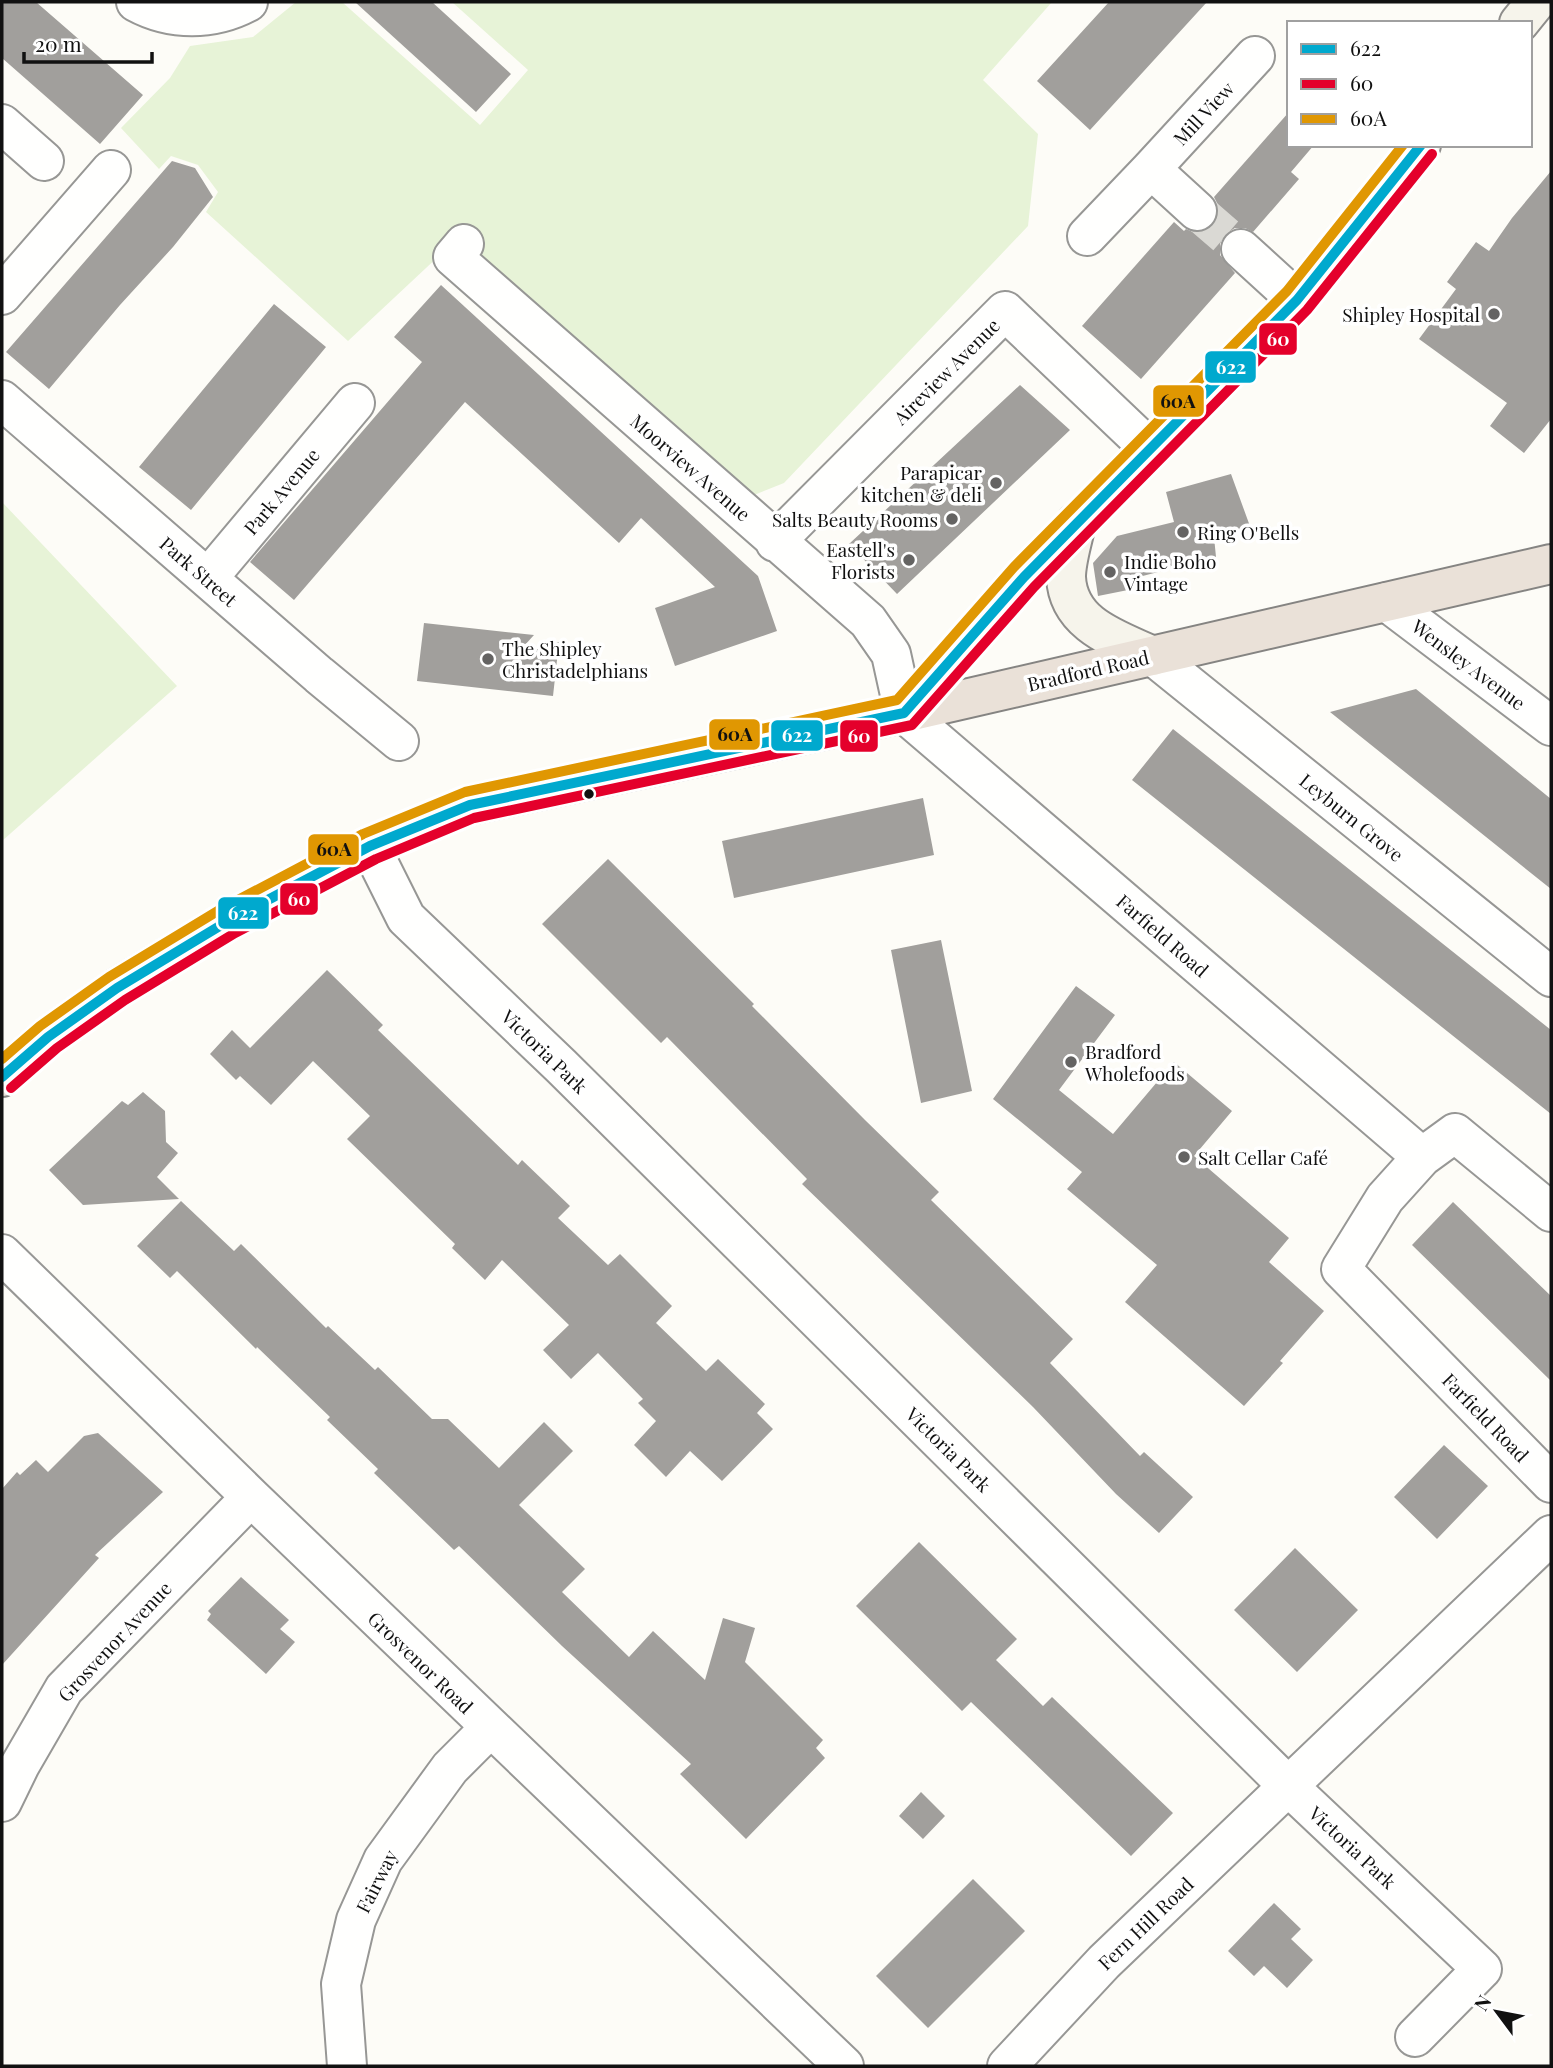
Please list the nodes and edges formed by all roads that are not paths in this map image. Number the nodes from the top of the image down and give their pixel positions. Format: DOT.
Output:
graph roads {
  1 [pos="135,2"];
  2 [pos="248,2"];
  3 [pos="1536,2"];
  4 [pos="1521,21"];
  5 [pos="1255,57"];
  6 [pos="2,124"];
  7 [pos="1419,147"];
  8 [pos="44,161"];
  9 [pos="1151,169"];
  10 [pos="111,170"];
  11 [pos="1197,211"];
  12 [pos="1087,236"];
  13 [pos="464,244"];
  14 [pos="1241,249"];
  15 [pos="2,295"];
  16 [pos="1297,300"];
  17 [pos="2,400"];
  18 [pos="355,404"];
  19 [pos="1149,448"];
  20 [pos="1076,523"];
  21 [pos="775,542"];
  22 [pos="1551,564"];
  23 [pos="208,578"];
  24 [pos="1387,602"];
  25 [pos="1153,656"];
  26 [pos="904,713"];
  27 [pos="1551,726"];
  28 [pos="398,741"];
  29 [pos="370,846"];
  30 [pos="1551,977"];
  31 [pos="2,1076"];
  32 [pos="1422,1157"];
  33 [pos="1551,1212"];
  34 [pos="2,1254"];
  35 [pos="1551,1483"];
  36 [pos="251,1497"];
  37 [pos="1551,1535"];
  38 [pos="490,1728"];
  39 [pos="1289,1786"];
  40 [pos="2,1802"];
  41 [pos="1415,2037"];
  42 [pos="347,2066"];
  43 [pos="844,2066"];
  44 [pos="1007,2066"];
  1 -- 2 [label="street"];
  3 -- 4 [label="street"];
  5 -- 9 [label="street, Mill View"];
  6 -- 8 [label="street"];
  7 -- 16 [label="street"];
  9 -- 11 [label="street"];
  9 -- 12 [label="street, Mill View"];
  10 -- 15 [label="street"];
  13 -- 21 [label="street, Moorview Avenue"];
  14 -- 16 [label="street"];
  16 -- 19 [label="street"];
  17 -- 23 [label="street, Park Street"];
  18 -- 23 [label="street, Park Avenue"];
  19 -- 20 [label="street"];
  19 -- 21 [label="street, Aireview Avenue"];
  20 -- 25 [label="street"];
  20 -- 26 [label="street"];
  21 -- 26 [label="street, Moorview Avenue"];
  22 -- 24 [label="highway, Bradford Road"];
  23 -- 28 [label="street, Park Street"];
  24 -- 25 [label="highway, Bradford Road"];
  24 -- 27 [label="street, Wensley Avenue"];
  25 -- 26 [label="highway, Bradford Road"];
  25 -- 30 [label="street, Leyburn Grove"];
  26 -- 29 [label="highway, Bradford Road"];
  26 -- 32 [label="street, Farfield Road"];
  29 -- 31 [label="highway, Bradford Road"];
  29 -- 39 [label="street, Victoria Park"];
  32 -- 33 [label="street, Farfield Road"];
  32 -- 35 [label="street, Farfield Road"];
  34 -- 36 [label="street, Grosvenor Road"];
  36 -- 38 [label="street, Grosvenor Road"];
  36 -- 40 [label="street, Grosvenor Avenue"];
  37 -- 39 [label="street, Fern Hill Road"];
  38 -- 42 [label="street, Fairway"];
  38 -- 43 [label="street, Grosvenor Road"];
  39 -- 41 [label="street, Victoria Park"];
  39 -- 44 [label="street, Fern Hill Road"];
}
